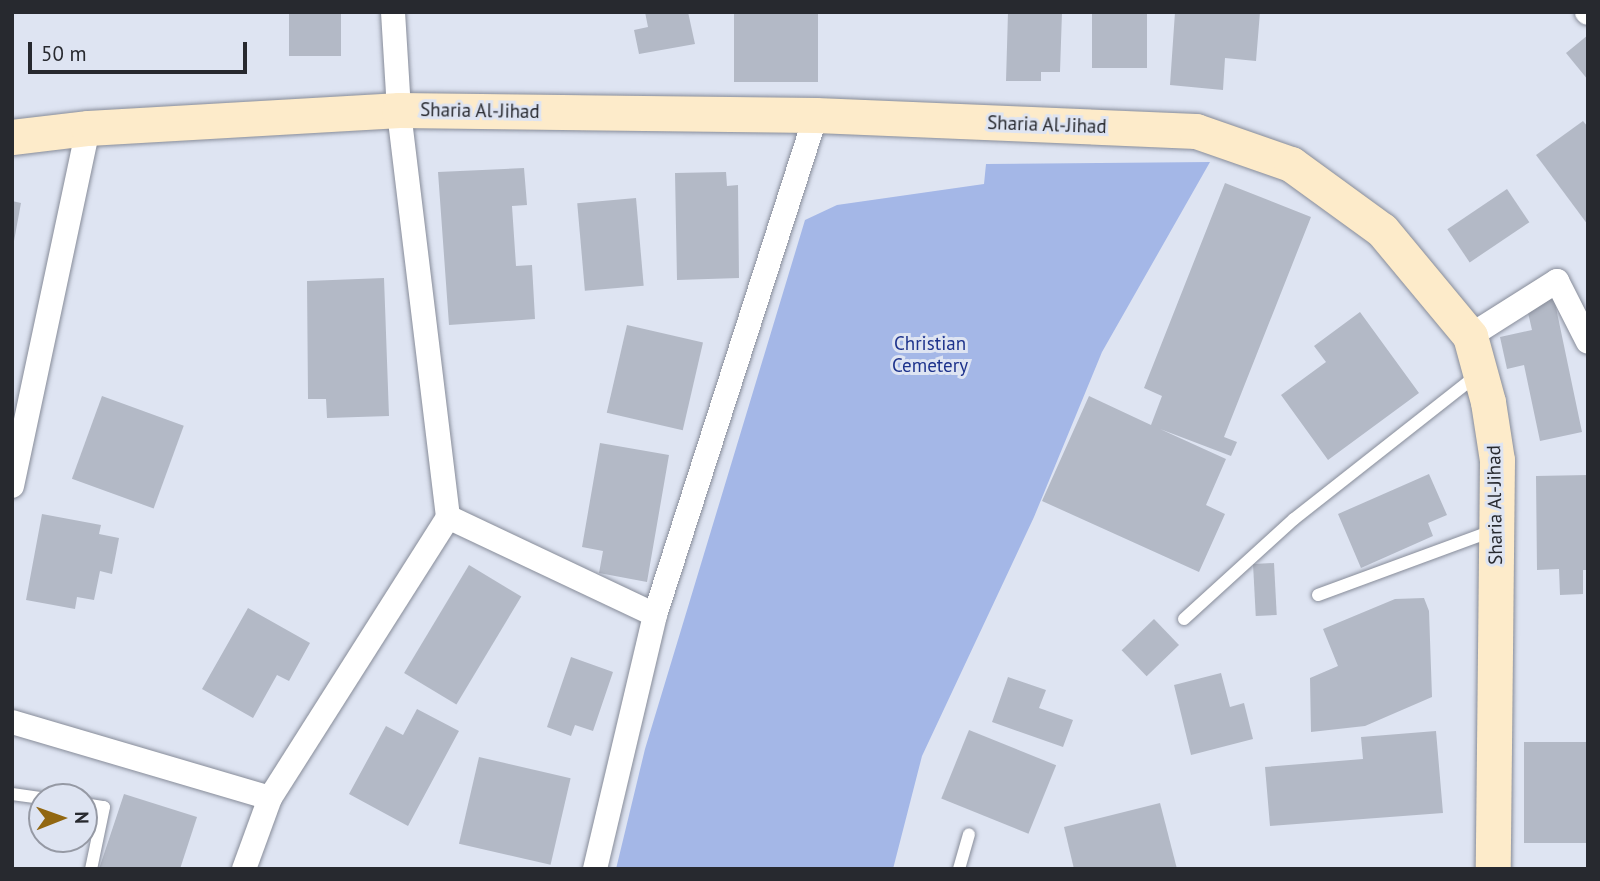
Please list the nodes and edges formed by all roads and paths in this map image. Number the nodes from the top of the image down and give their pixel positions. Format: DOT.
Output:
graph roads {
  1 [pos="393,12"];
  2 [pos="399,110"];
  3 [pos="816,115"];
  4 [pos="88,128"];
  5 [pos="12,137"];
  6 [pos="1470,336"];
  7 [pos="1588,342"];
  8 [pos="1480,372"];
  9 [pos="12,486"];
  10 [pos="448,517"];
  11 [pos="1496,529"];
  12 [pos="1318,595"];
  13 [pos="655,615"];
  14 [pos="1184,619"];
  15 [pos="12,722"];
  16 [pos="270,798"];
  17 [pos="98,806"];
  18 [pos="969,834"];
  19 [pos="98,836"];
  20 [pos="244,869"];
  21 [pos="595,869"];
  22 [pos="959,869"];
  23 [pos="1493,869"];
  1 -- 2 [label="street"];
  2 -- 3 [label="street, Sharia Al-Jihad"];
  2 -- 4 [label="street, Sharia Al-Jihad"];
  2 -- 10 [label="street"];
  3 -- 6 [label="street, Sharia Al-Jihad"];
  3 -- 13 [label="street"];
  4 -- 5 [label="street, Sharia Al-Jihad"];
  4 -- 9 [label="street"];
  6 -- 7 [label="street"];
  6 -- 8 [label="street, Sharia Al-Jihad"];
  8 -- 11 [label="street, Sharia Al-Jihad"];
  8 -- 14 [label="lane"];
  10 -- 13 [label="street"];
  10 -- 16 [label="street"];
  11 -- 12 [label="lane"];
  11 -- 23 [label="street, Sharia Al-Jihad"];
  13 -- 21 [label="street"];
  15 -- 16 [label="street"];
  16 -- 20 [label="street"];
  17 -- 19 [label="lane"];
  18 -- 22 [label="lane"];
}
